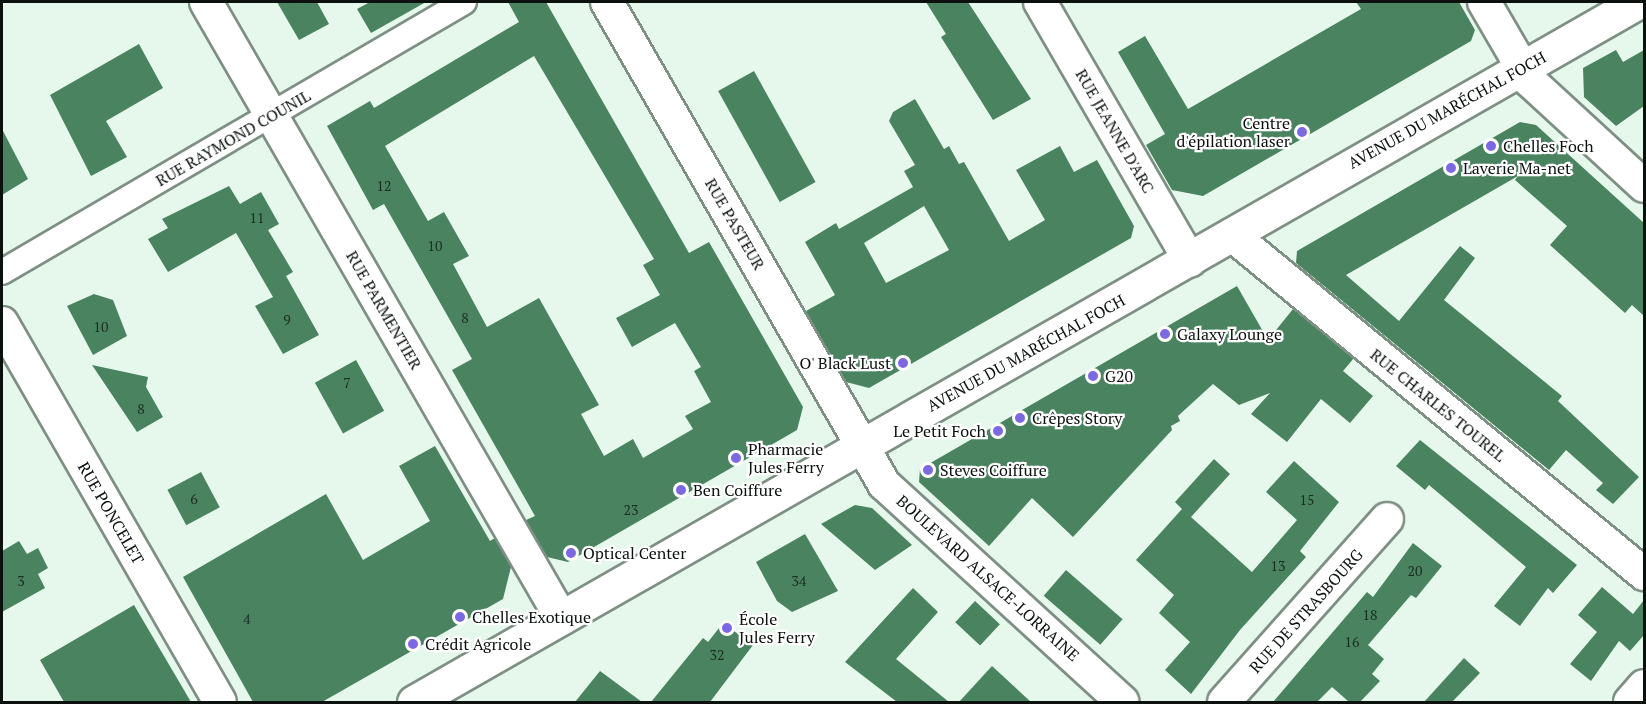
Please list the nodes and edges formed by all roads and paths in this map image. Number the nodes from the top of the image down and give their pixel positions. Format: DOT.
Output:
graph roads {
  1 [pos="206,2"];
  2 [pos="464,2"];
  3 [pos="607,2"];
  4 [pos="1040,2"];
  5 [pos="1484,2"];
  6 [pos="1638,2"];
  7 [pos="1521,68"];
  8 [pos="273,115"];
  9 [pos="1644,186"];
  10 [pos="1232,235"];
  11 [pos="1190,261"];
  12 [pos="2,272"];
  13 [pos="2,323"];
  14 [pos="862,446"];
  15 [pos="1387,519"];
  16 [pos="1644,574"];
  17 [pos="562,619"];
  18 [pos="1644,686"];
  19 [pos="426,700"];
  20 [pos="220,702"];
  21 [pos="1124,702"];
  22 [pos="1224,702"];
  23 [pos="1630,702"];
  1 -- 8 [label="street, RUE PARMENTIER"];
  2 -- 8 [label="street, RUE RAYMOND COUNIL"];
  3 -- 14 [label="street, RUE PASTEUR"];
  4 -- 11 [label="street, RUE JEANNE D'ARC"];
  5 -- 7 [label="street"];
  6 -- 7 [label="street, AVENUE DU MARÉCHAL FOCH"];
  7 -- 9 [label="street"];
  7 -- 10 [label="street, AVENUE DU MARÉCHAL FOCH"];
  8 -- 12 [label="street, RUE RAYMOND COUNIL"];
  8 -- 17 [label="street, RUE PARMENTIER"];
  10 -- 11 [label="street, AVENUE DU MARÉCHAL FOCH"];
  10 -- 16 [label="street, RUE CHARLES TOUREL"];
  11 -- 14 [label="street, AVENUE DU MARÉCHAL FOCH"];
  13 -- 20 [label="street, RUE PONCELET"];
  14 -- 17 [label="street, AVENUE DU MARÉCHAL FOCH"];
  14 -- 21 [label="street, BOULEVARD ALSACE-LORRAINE"];
  15 -- 22 [label="street, RUE DE STRASBOURG"];
  17 -- 19 [label="street, AVENUE DU MARÉCHAL FOCH"];
  18 -- 23 [label="street"];
}
